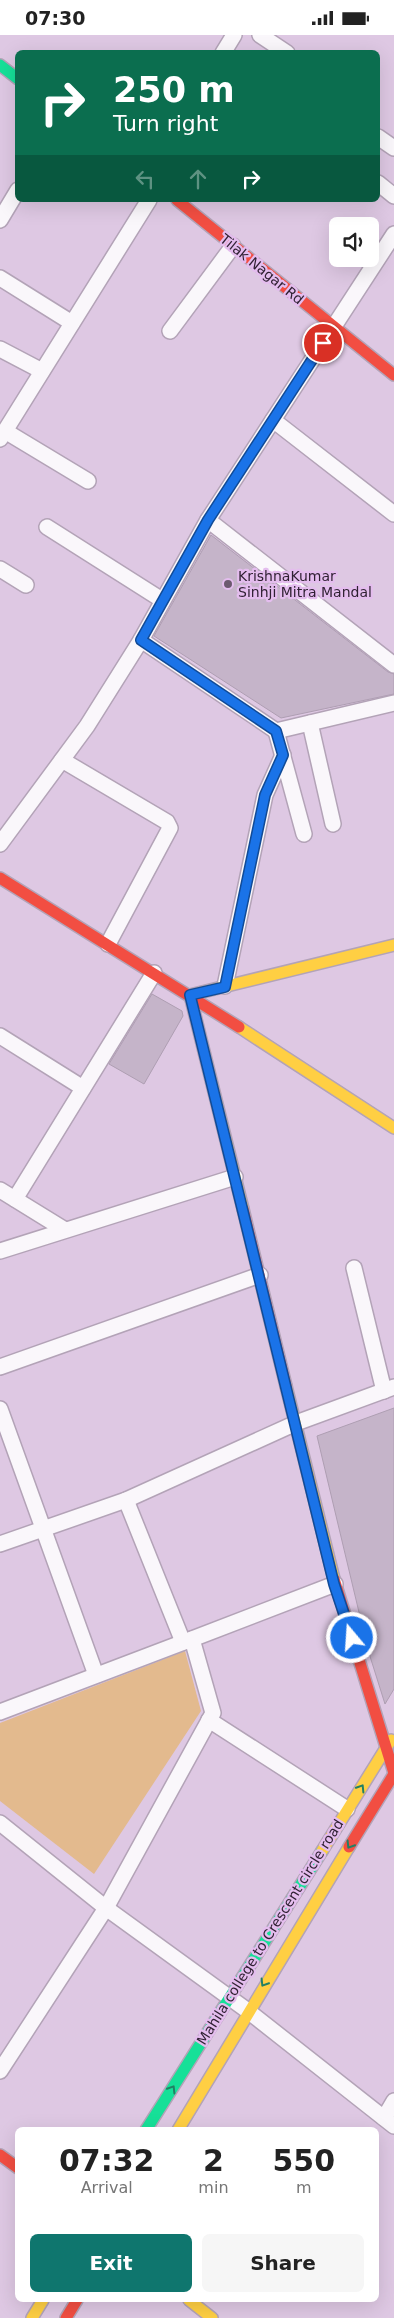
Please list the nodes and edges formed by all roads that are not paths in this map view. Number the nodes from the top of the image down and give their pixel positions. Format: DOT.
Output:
graph roads {
  1 [pos="234,35"];
  2 [pos="260,35"];
  3 [pos="225,50"];
  4 [pos="282,50"];
  5 [pos="0,65"];
  6 [pos="15,77"];
  7 [pos="380,138"];
  8 [pos="394,148"];
  9 [pos="380,185"];
  10 [pos="15,195"];
  11 [pos="394,196"];
  12 [pos="148,202"];
  13 [pos="179,202"];
  14 [pos="0,220"];
  15 [pos="394,234"];
  16 [pos="233,246"];
  17 [pos="0,278"];
  18 [pos="72,323"];
  19 [pos="333,327"];
  20 [pos="170,331"];
  21 [pos="0,349"];
  22 [pos="42,371"];
  23 [pos="394,375"];
  24 [pos="273,420"];
  25 [pos="3,429"];
  26 [pos="88,481"];
  27 [pos="394,514"];
  28 [pos="208,520"];
  29 [pos="47,527"];
  30 [pos="0,569"];
  31 [pos="26,585"];
  32 [pos="162,600"];
  33 [pos="141,640"];
  34 [pos="391,657"];
  35 [pos="394,703"];
  36 [pos="310,723"];
  37 [pos="276,731"];
  38 [pos="283,755"];
  39 [pos="62,760"];
  40 [pos="333,823"];
  41 [pos="304,834"];
  42 [pos="0,844"];
  43 [pos="0,878"];
  44 [pos="108,944"];
  45 [pos="394,945"];
  46 [pos="154,973"];
  47 [pos="225,987"];
  48 [pos="190,995"];
  49 [pos="1,1040"];
  50 [pos="83,1088"];
  51 [pos="394,1128"];
  52 [pos="235,1177"];
  53 [pos="0,1190"];
  54 [pos="14,1199"];
  55 [pos="65,1230"];
  56 [pos="0,1251"];
  57 [pos="354,1268"];
  58 [pos="260,1275"];
  59 [pos="0,1367"];
  60 [pos="389,1389"];
  61 [pos="0,1409"];
  62 [pos="296,1423"];
  63 [pos="126,1500"];
  64 [pos="44,1528"];
  65 [pos="0,1544"];
  66 [pos="334,1584"];
  67 [pos="188,1641"];
  68 [pos="96,1675"];
  69 [pos="0,1712"];
  70 [pos="209,1720"];
  71 [pos="394,1734"];
  72 [pos="387,1747"];
  73 [pos="394,1773"];
  74 [pos="347,1809"];
  75 [pos="0,1823"];
  76 [pos="106,1908"];
  77 [pos="229,1997"];
  78 [pos="248,2011"];
  79 [pos="0,2071"];
  80 [pos="394,2101"];
  81 [pos="389,2122"];
  82 [pos="148,2127"];
  83 [pos="180,2127"];
  84 [pos="0,2155"];
  85 [pos="15,2167"];
  86 [pos="41,2302"];
  87 [pos="76,2302"];
  88 [pos="192,2302"];
  89 [pos="32,2318"];
  90 [pos="66,2318"];
  91 [pos="212,2318"];
  1 -- 3 [label="street"];
  2 -- 4 [label="street"];
  5 -- 6 [label="main road"];
  7 -- 8 [label="street"];
  9 -- 11 [label="street"];
  10 -- 14 [label="street"];
  12 -- 18 [label="street"];
  13 -- 16 [label="main road, Tilak Nagar Rd"];
  15 -- 19 [label="street"];
  16 -- 19 [label="main road, Tilak Nagar Rd"];
  16 -- 20 [label="street"];
  17 -- 18 [label="street"];
  18 -- 22 [label="street"];
  19 -- 23 [label="main road, Tilak Nagar Rd"];
  19 -- 24 [label="street"];
  21 -- 22 [label="street"];
  22 -- 25 [label="street"];
  24 -- 27 [label="street"];
  24 -- 28 [label="street"];
  25 -- 26 [label="street"];
  28 -- 32 [label="street"];
  28 -- 34 [label="street"];
  29 -- 32 [label="street"];
  30 -- 31 [label="street"];
  32 -- 33 [label="street"];
  33 -- 37 [label="street"];
  33 -- 39 [label="street"];
  35 -- 36 [label="street"];
  36 -- 37 [label="street"];
  36 -- 40 [label="street"];
  37 -- 38 [label="street"];
  38 -- 41 [label="street"];
  38 -- 47 [label="street"];
  39 -- 42 [label="street"];
  39 -- 44 [label="street"];
  43 -- 44 [label="main road"];
  44 -- 46 [label="main road"];
  45 -- 47 [label="main road"];
  46 -- 48 [label="main road"];
  46 -- 50 [label="street"];
  47 -- 48 [label="main road"];
  48 -- 51 [label="main road"];
  48 -- 52 [label="main road"];
  49 -- 50 [label="street"];
  50 -- 54 [label="street"];
  52 -- 55 [label="street"];
  52 -- 58 [label="main road"];
  53 -- 54 [label="street"];
  54 -- 55 [label="street"];
  55 -- 56 [label="street"];
  57 -- 60 [label="street"];
  58 -- 59 [label="street"];
  58 -- 62 [label="main road"];
  60 -- 62 [label="street"];
  61 -- 64 [label="street"];
  62 -- 63 [label="street"];
  62 -- 66 [label="main road"];
  63 -- 64 [label="street"];
  63 -- 67 [label="street"];
  64 -- 65 [label="street"];
  64 -- 68 [label="street"];
  66 -- 67 [label="street"];
  66 -- 72 [label="main road"];
  67 -- 68 [label="street"];
  67 -- 70 [label="street"];
  68 -- 69 [label="street"];
  70 -- 74 [label="street"];
  70 -- 76 [label="street"];
  71 -- 72 [label="main road, Mahila college to Crescent circle road"];
  72 -- 73 [label="main road"];
  74 -- 72 [label="main road, Mahila college to Crescent circle road, one-way"];
  73 -- 78 [label="main road, Mahila college to Crescent circle road, one-way"];
  74 -- 77 [label="main road, Mahila college to Crescent circle road"];
  75 -- 76 [label="street"];
  76 -- 77 [label="street"];
  76 -- 79 [label="street"];
  77 -- 78 [label="street"];
  82 -- 77 [label="main road, Mahila college to Crescent circle road, one-way"];
  78 -- 81 [label="street"];
  78 -- 83 [label="main road, Mahila college to Crescent circle road"];
  80 -- 81 [label="street"];
  84 -- 85 [label="main road"];
  86 -- 89 [label="main road"];
  87 -- 90 [label="main road"];
  88 -- 91 [label="main road"];
}
